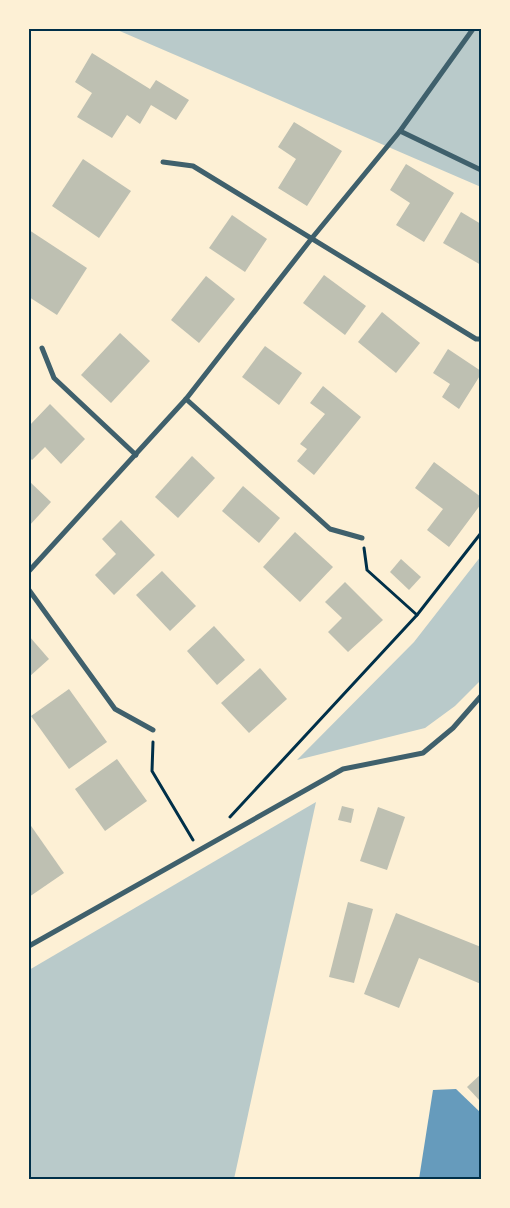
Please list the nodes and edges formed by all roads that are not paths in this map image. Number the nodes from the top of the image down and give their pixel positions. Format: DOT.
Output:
graph roads {
  1 [pos="473,29"];
  2 [pos="400,131"];
  3 [pos="163,162"];
  4 [pos="481,170"];
  5 [pos="312,238"];
  6 [pos="481,339"];
  7 [pos="42,348"];
  8 [pos="186,399"];
  9 [pos="136,455"];
  10 [pos="362,538"];
  11 [pos="29,571"];
  12 [pos="29,590"];
  13 [pos="481,696"];
  14 [pos="154,730"];
  15 [pos="29,946"];
  1 -- 2 [label="street"];
  2 -- 4 [label="street"];
  2 -- 5 [label="street"];
  3 -- 5 [label="street"];
  5 -- 6 [label="street"];
  5 -- 8 [label="street"];
  7 -- 9 [label="street"];
  8 -- 9 [label="street"];
  8 -- 10 [label="street"];
  9 -- 11 [label="street"];
  12 -- 14 [label="street"];
  13 -- 15 [label="street"];
}
